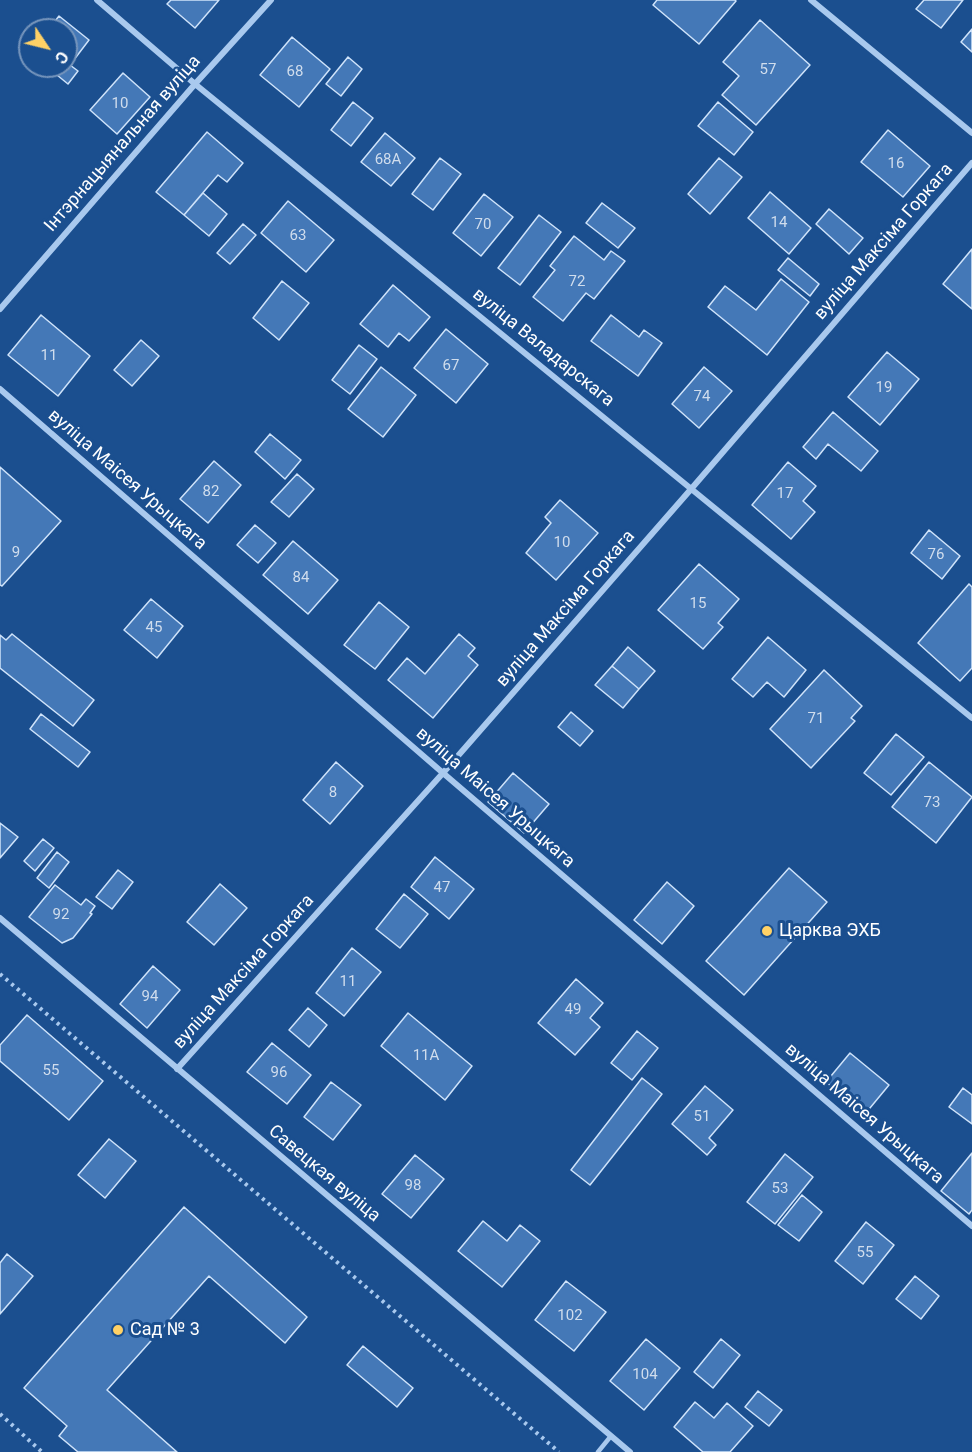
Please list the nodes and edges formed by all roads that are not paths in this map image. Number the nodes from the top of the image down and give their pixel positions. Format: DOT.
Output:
graph roads {
  1 [pos="97,0"];
  2 [pos="271,0"];
  3 [pos="811,0"];
  4 [pos="195,84"];
  5 [pos="972,133"];
  6 [pos="972,163"];
  7 [pos="0,309"];
  8 [pos="0,389"];
  9 [pos="692,488"];
  10 [pos="972,718"];
  11 [pos="443,773"];
  12 [pos="0,918"];
  13 [pos="177,1069"];
  14 [pos="972,1227"];
  15 [pos="612,1436"];
  16 [pos="598,1452"];
  17 [pos="630,1452"];
  1 -- 4 [label="street, вуліца Валадарскага"];
  2 -- 4 [label="street, Інтэрнацыянальная вуліца"];
  3 -- 5 [label="street"];
  4 -- 7 [label="street, Інтэрнацыянальная вуліца"];
  4 -- 9 [label="street, вуліца Валадарскага"];
  6 -- 9 [label="street, вуліца Максіма Горкага"];
  8 -- 11 [label="street, вуліца Маісея Урыцкага"];
  9 -- 10 [label="street, вуліца Валадарскага"];
  9 -- 11 [label="street, вуліца Максіма Горкага"];
  11 -- 13 [label="street, вуліца Максіма Горкага"];
  11 -- 14 [label="street, вуліца Маісея Урыцкага"];
  12 -- 13 [label="street, Савецкая вуліца"];
  13 -- 15 [label="street, Савецкая вуліца"];
  15 -- 16 [label="lane"];
  15 -- 17 [label="street, Савецкая вуліца"];
}
